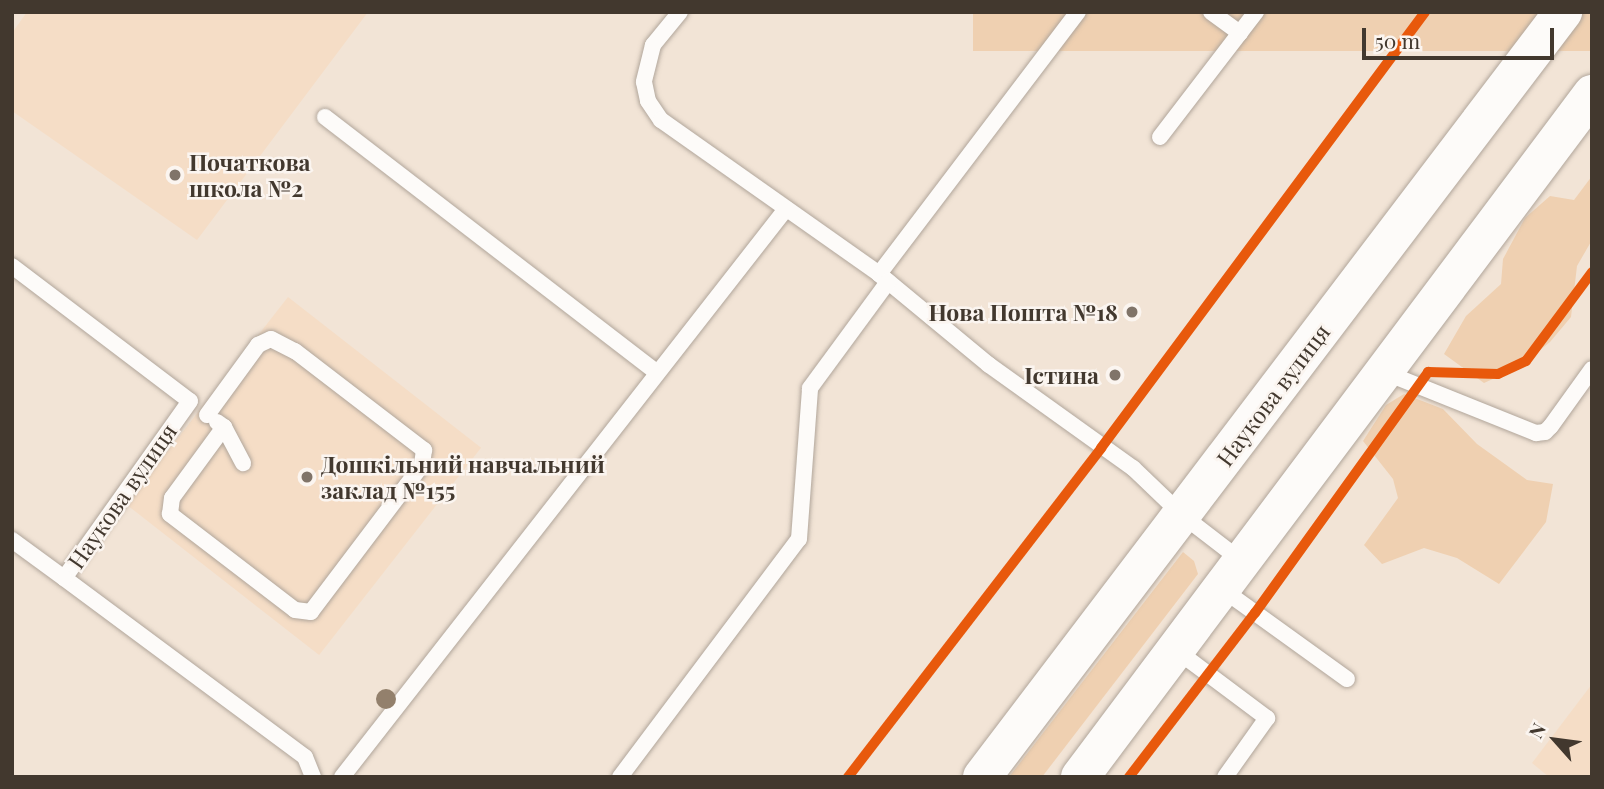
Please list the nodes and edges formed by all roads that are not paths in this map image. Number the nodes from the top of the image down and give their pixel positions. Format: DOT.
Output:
graph roads {
  1 [pos="680,12"];
  2 [pos="1079,12"];
  3 [pos="1211,12"];
  4 [pos="1256,12"];
  5 [pos="1563,12"];
  6 [pos="1240,33"];
  7 [pos="1592,94"];
  8 [pos="325,117"];
  9 [pos="1160,137"];
  10 [pos="786,209"];
  11 [pos="12,266"];
  12 [pos="883,278"];
  13 [pos="1592,369"];
  14 [pos="656,372"];
  15 [pos="1384,372"];
  16 [pos="190,401"];
  17 [pos="207,415"];
  18 [pos="224,427"];
  19 [pos="243,463"];
  20 [pos="1182,515"];
  21 [pos="12,540"];
  22 [pos="1232,576"];
  23 [pos="64,578"];
  24 [pos="1176,650"];
  25 [pos="1347,679"];
  26 [pos="313,777"];
  27 [pos="342,777"];
  28 [pos="620,777"];
  29 [pos="982,777"];
  30 [pos="1080,777"];
  31 [pos="1224,777"];
  1 -- 10 [label="lane"];
  2 -- 12 [label="lane"];
  3 -- 6 [label="lane"];
  4 -- 6 [label="lane"];
  5 -- 20 [label="main road, Наукова вулиця"];
  6 -- 9 [label="lane"];
  7 -- 15 [label="main road"];
  8 -- 14 [label="lane"];
  10 -- 12 [label="lane"];
  10 -- 14 [label="lane"];
  11 -- 16 [label="lane, Наукова вулиця"];
  12 -- 20 [label="lane"];
  12 -- 28 [label="lane"];
  13 -- 15 [label="lane"];
  14 -- 27 [label="lane"];
  15 -- 22 [label="main road"];
  16 -- 17 [label="lane"];
  16 -- 23 [label="lane, Наукова вулиця"];
  17 -- 18 [label="lane"];
  17 -- 18 [label="lane"];
  18 -- 19 [label="lane"];
  20 -- 22 [label="lane"];
  20 -- 29 [label="main road, Наукова вулиця"];
  21 -- 23 [label="lane"];
  22 -- 24 [label="main road"];
  22 -- 25 [label="lane"];
  23 -- 26 [label="lane, Наукова вулиця"];
  24 -- 30 [label="main road"];
  24 -- 31 [label="lane"];
}
